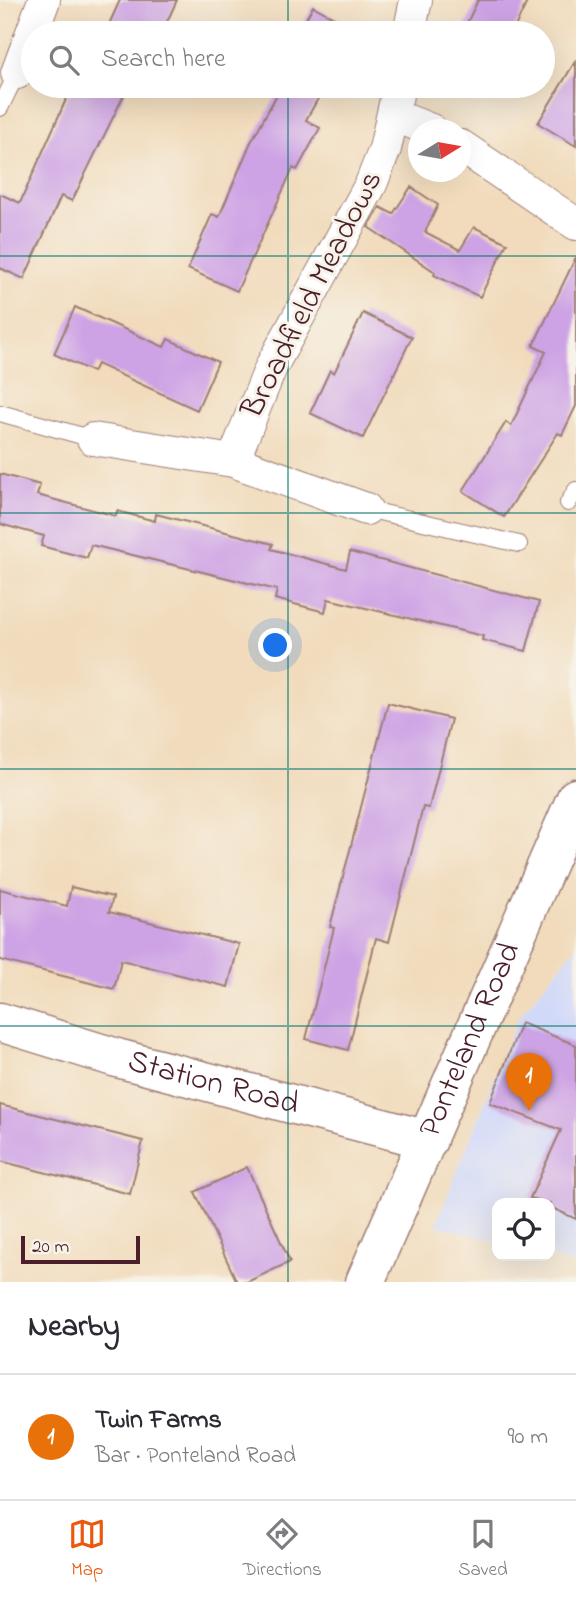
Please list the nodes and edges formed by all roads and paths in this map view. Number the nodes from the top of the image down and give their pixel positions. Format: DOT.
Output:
graph roads {
  1 [pos="44,0"];
  2 [pos="36,21"];
  3 [pos="21,62"];
  4 [pos="17,73"];
  5 [pos="396,101"];
  6 [pos="0,108"];
  7 [pos="418,119"];
  8 [pos="471,153"];
  9 [pos="576,224"];
  10 [pos="0,413"];
  11 [pos="93,439"];
  12 [pos="233,461"];
  13 [pos="366,509"];
  14 [pos="519,544"];
  15 [pos="576,798"];
  16 [pos="0,1022"];
  17 [pos="428,1140"];
  18 [pos="365,1282"];
  1 -- 2 [label="street"];
  3 -- 4 [label="street"];
  4 -- 6 [label="lane"];
  5 -- 7 [label="street"];
  5 -- 12 [label="street, Broadfield Meadows"];
  8 -- 9 [label="street"];
  10 -- 11 [label="lane"];
  11 -- 12 [label="street"];
  12 -- 13 [label="street"];
  13 -- 14 [label="lane"];
  15 -- 17 [label="main road, Ponteland Road"];
  16 -- 17 [label="main road, Station Road"];
  17 -- 18 [label="main road, Ponteland Road"];
}
